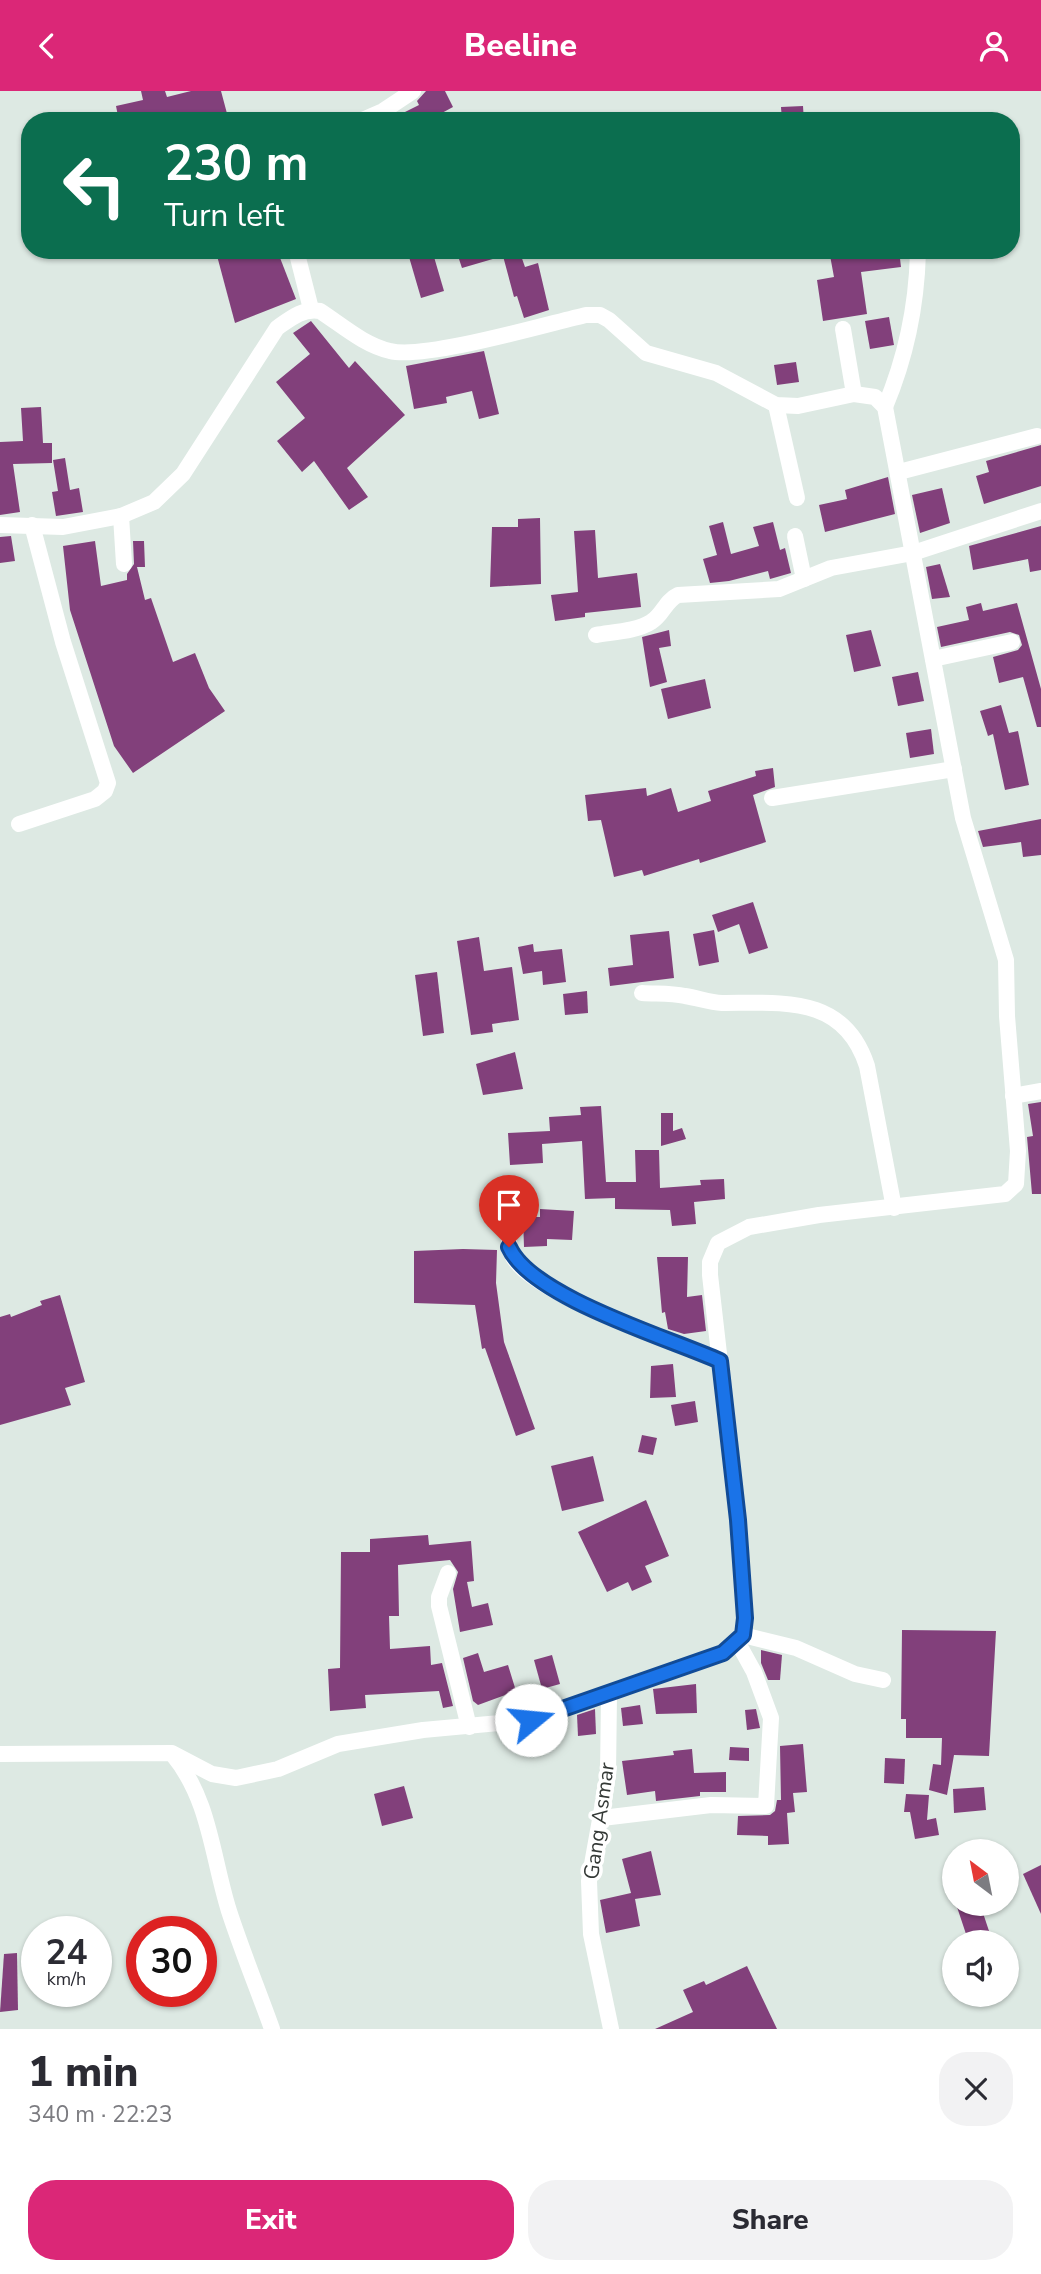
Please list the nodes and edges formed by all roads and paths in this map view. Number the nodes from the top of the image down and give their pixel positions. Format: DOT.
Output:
graph roads {
  1 [pos="413,91"];
  2 [pos="381,112"];
  3 [pos="298,259"];
  4 [pos="918,259"];
  5 [pos="311,309"];
  6 [pos="843,329"];
  7 [pos="854,394"];
  8 [pos="776,405"];
  9 [pos="885,407"];
  10 [pos="1037,436"];
  11 [pos="899,472"];
  12 [pos="797,498"];
  13 [pos="1041,511"];
  14 [pos="121,516"];
  15 [pos="0,525"];
  16 [pos="32,525"];
  17 [pos="795,536"];
  18 [pos="913,553"];
  19 [pos="124,564"];
  20 [pos="804,579"];
  21 [pos="596,635"];
  22 [pos="1012,642"];
  23 [pos="933,659"];
  24 [pos="954,769"];
  25 [pos="772,798"];
  26 [pos="19,824"];
  27 [pos="642,993"];
  28 [pos="1041,1091"];
  29 [pos="1013,1096"];
  30 [pos="894,1208"];
  31 [pos="510,1209"];
  32 [pos="720,1361"];
  33 [pos="448,1573"];
  34 [pos="740,1639"];
  35 [pos="883,1680"];
  36 [pos="608,1694"];
  37 [pos="469,1727"];
  38 [pos="172,1753"];
  39 [pos="0,1754"];
  40 [pos="603,1818"];
  41 [pos="272,2029"];
  42 [pos="611,2029"];
  1 -- 2 [label="street"];
  3 -- 5 [label="street"];
  4 -- 9 [label="street"];
  5 -- 8 [label="street"];
  5 -- 14 [label="street"];
  6 -- 7 [label="street"];
  7 -- 8 [label="street"];
  7 -- 9 [label="street"];
  8 -- 12 [label="street"];
  9 -- 11 [label="street"];
  10 -- 11 [label="street"];
  11 -- 18 [label="street"];
  13 -- 18 [label="street"];
  14 -- 16 [label="street"];
  14 -- 19 [label="street"];
  15 -- 16 [label="street"];
  16 -- 26 [label="street"];
  17 -- 20 [label="street"];
  18 -- 20 [label="street"];
  18 -- 23 [label="street"];
  20 -- 21 [label="street"];
  22 -- 23 [label="street"];
  23 -- 24 [label="street"];
  24 -- 25 [label="street"];
  24 -- 29 [label="street"];
  27 -- 30 [label="street"];
  28 -- 29 [label="street"];
  29 -- 30 [label="street"];
  30 -- 32 [label="street"];
  31 -- 32 [label="street"];
  32 -- 34 [label="street"];
  33 -- 37 [label="street"];
  34 -- 35 [label="street"];
  34 -- 36 [label="street"];
  34 -- 40 [label="street"];
  36 -- 37 [label="street"];
  36 -- 40 [label="street, Gang Asmar"];
  37 -- 38 [label="street"];
  38 -- 39 [label="street"];
  38 -- 41 [label="street"];
  40 -- 42 [label="street, Gang Asmar"];
}
